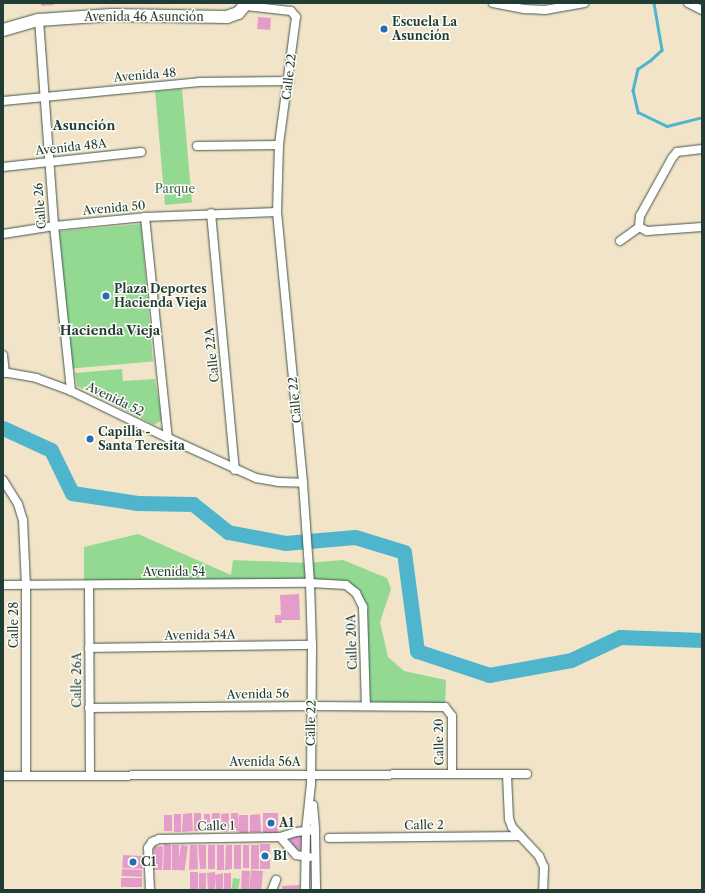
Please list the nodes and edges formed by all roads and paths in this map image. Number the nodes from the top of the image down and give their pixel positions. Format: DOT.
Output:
graph roads {
  1 [pos="493,3"];
  2 [pos="584,3"];
  3 [pos="688,3"];
  4 [pos="244,7"];
  5 [pos="702,10"];
  6 [pos="39,20"];
  7 [pos="3,30"];
  8 [pos="289,81"];
  9 [pos="44,96"];
  10 [pos="3,101"];
  11 [pos="280,145"];
  12 [pos="197,146"];
  13 [pos="702,149"];
  14 [pos="141,152"];
  15 [pos="49,161"];
  16 [pos="3,167"];
  17 [pos="277,212"];
  18 [pos="211,213"];
  19 [pos="145,217"];
  20 [pos="54,226"];
  21 [pos="640,227"];
  22 [pos="702,227"];
  23 [pos="3,234"];
  24 [pos="620,241"];
  25 [pos="3,355"];
  26 [pos="4,372"];
  27 [pos="71,391"];
  28 [pos="168,438"];
  29 [pos="235,470"];
  30 [pos="3,480"];
  31 [pos="303,483"];
  32 [pos="310,583"];
  33 [pos="3,585"];
  34 [pos="26,585"];
  35 [pos="89,585"];
  36 [pos="346,585"];
  37 [pos="312,645"];
  38 [pos="89,648"];
  39 [pos="312,706"];
  40 [pos="366,706"];
  41 [pos="89,708"];
  42 [pos="449,711"];
  43 [pos="311,774"];
  44 [pos="452,774"];
  45 [pos="507,774"];
  46 [pos="527,774"];
  47 [pos="26,775"];
  48 [pos="90,775"];
  49 [pos="3,776"];
  50 [pos="311,830"];
  51 [pos="520,836"];
  52 [pos="280,837"];
  53 [pos="328,838"];
  54 [pos="305,857"];
  55 [pos="316,857"];
  56 [pos="276,880"];
  57 [pos="150,890"];
  58 [pos="272,890"];
  59 [pos="305,890"];
  60 [pos="316,890"];
  61 [pos="543,890"];
  1 -- 2 [label="street"];
  3 -- 5 [label="street"];
  4 -- 6 [label="street, Avenida 46 Asunción"];
  4 -- 8 [label="street, Calle 22"];
  6 -- 7 [label="street, Avenida 46 Asunción"];
  6 -- 9 [label="street, Calle 26"];
  8 -- 9 [label="street, Avenida 48"];
  8 -- 11 [label="street, Calle 22"];
  9 -- 10 [label="street, Avenida 48"];
  9 -- 15 [label="street, Calle 26"];
  11 -- 12 [label="street"];
  11 -- 17 [label="street, Calle 22"];
  13 -- 21 [label="street"];
  14 -- 15 [label="street, Avenida 48A"];
  15 -- 16 [label="street, Avenida 48A"];
  15 -- 20 [label="street, Calle 26"];
  17 -- 18 [label="street, Avenida 50"];
  17 -- 31 [label="street, Calle 22"];
  18 -- 19 [label="street, Avenida 50"];
  18 -- 29 [label="street, Calle 22A"];
  19 -- 20 [label="street, Avenida 50"];
  19 -- 28 [label="street"];
  20 -- 23 [label="street, Avenida 50"];
  20 -- 27 [label="street, Calle 26"];
  21 -- 22 [label="street"];
  21 -- 24 [label="street"];
  25 -- 26 [label="street"];
  26 -- 27 [label="street, Avenida 52"];
  27 -- 28 [label="street, Avenida 52"];
  28 -- 29 [label="street, Avenida 52"];
  29 -- 31 [label="street, Avenida 52"];
  30 -- 34 [label="street, Calle 28"];
  31 -- 32 [label="street, Calle 22"];
  32 -- 35 [label="street, Avenida 54"];
  32 -- 36 [label="street, Avenida 54"];
  32 -- 37 [label="street, Calle 22"];
  33 -- 34 [label="street, Avenida 54"];
  34 -- 35 [label="street, Avenida 54"];
  34 -- 47 [label="street, Calle 28"];
  35 -- 38 [label="street, Calle 26A"];
  36 -- 40 [label="street, Calle 20A"];
  37 -- 38 [label="street, Avenida 54A"];
  37 -- 39 [label="street, Calle 22"];
  38 -- 41 [label="street, Calle 26A"];
  39 -- 40 [label="street, Avenida 56"];
  39 -- 41 [label="street, Avenida 56"];
  39 -- 43 [label="street, Calle 22"];
  40 -- 42 [label="street, Avenida 56"];
  41 -- 48 [label="street, Calle 26A"];
  42 -- 44 [label="street, Calle 20"];
  43 -- 44 [label="street, Avenida 56A"];
  43 -- 48 [label="street, Avenida 56A"];
  43 -- 50 [label="street, Calle 22"];
  44 -- 45 [label="street, Avenida 56A"];
  45 -- 46 [label="street, Avenida 56A"];
  45 -- 51 [label="street"];
  47 -- 48 [label="street, Avenida 56A"];
  47 -- 49 [label="street, Avenida 56A"];
  50 -- 52 [label="street, Calle 1"];
  50 -- 54 [label="street, Calle 22"];
  50 -- 55 [label="street, Calle 22"];
  51 -- 53 [label="street, Calle 2"];
  51 -- 61 [label="street"];
  52 -- 54 [label="street"];
  52 -- 57 [label="street, Calle 1"];
  54 -- 55 [label="street"];
  54 -- 59 [label="street, Calle 22"];
  55 -- 60 [label="street, Calle 22"];
  56 -- 58 [label="street"];
}
